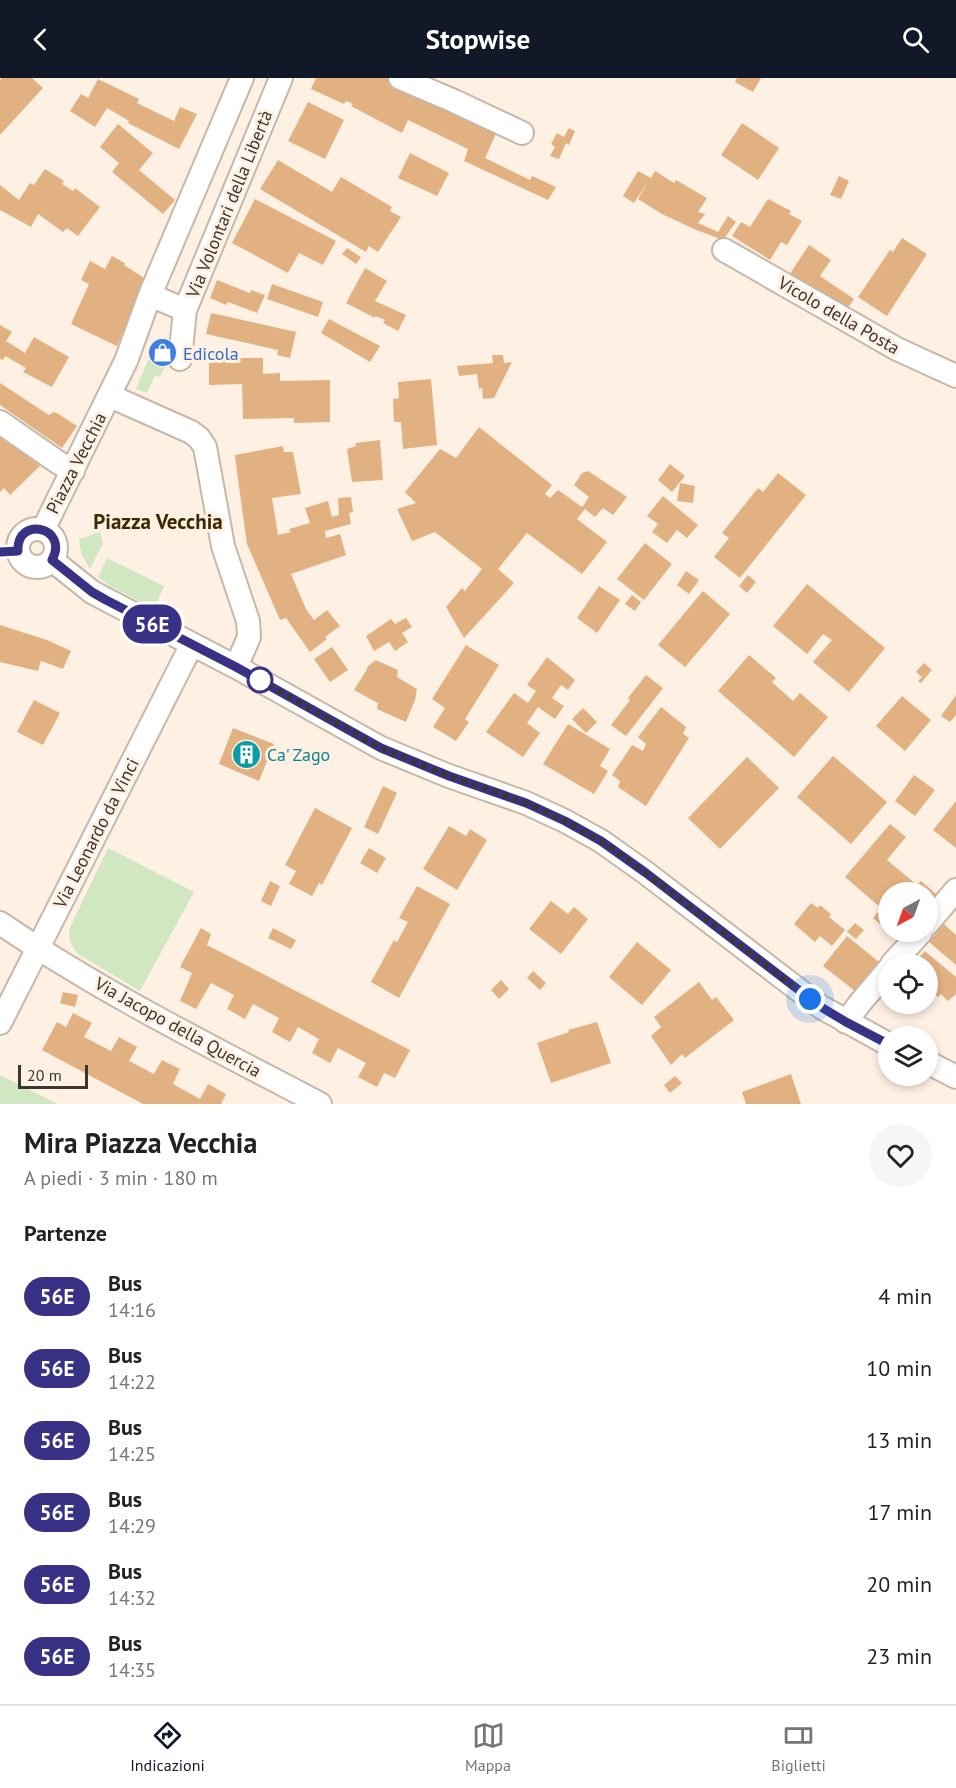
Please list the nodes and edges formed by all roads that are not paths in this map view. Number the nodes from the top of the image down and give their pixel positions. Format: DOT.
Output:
graph roads {
  1 [pos="242,78"];
  2 [pos="281,78"];
  3 [pos="400,78"];
  4 [pos="522,133"];
  5 [pos="724,250"];
  6 [pos="150,295"];
  7 [pos="186,310"];
  8 [pos="180,359"];
  9 [pos="956,376"];
  10 [pos="110,396"];
  11 [pos="0,422"];
  12 [pos="73,471"];
  13 [pos="43,530"];
  14 [pos="9,551"];
  15 [pos="52,560"];
  16 [pos="192,644"];
  17 [pos="236,667"];
  18 [pos="956,890"];
  19 [pos="938,911"];
  20 [pos="0,923"];
  21 [pos="912,942"];
  22 [pos="37,948"];
  23 [pos="901,954"];
  24 [pos="878,981"];
  25 [pos="846,1022"];
  26 [pos="0,1023"];
  27 [pos="878,1039"];
  28 [pos="938,1068"];
  29 [pos="956,1077"];
  30 [pos="320,1104"];
  1 -- 6 [label="street, Via Volontari della Libertà"];
  2 -- 7 [label="street, Via Volontari della Libertà"];
  3 -- 4 [label="street"];
  5 -- 9 [label="street, Vicolo della Posta"];
  6 -- 7 [label="street, Via Volontari della Libertà"];
  6 -- 10 [label="street, Piazza Vecchia"];
  7 -- 8 [label="street"];
  10 -- 12 [label="street, Piazza Vecchia"];
  10 -- 17 [label="street, Piazza Vecchia"];
  11 -- 12 [label="street"];
  12 -- 13 [label="street, Piazza Vecchia"];
  13 -- 14 [label="street"];
  13 -- 15 [label="street"];
  14 -- 15 [label="street"];
  15 -- 16 [label="street"];
  16 -- 17 [label="street"];
  16 -- 22 [label="street, Via Leonardo da Vinci"];
  17 -- 25 [label="street"];
  18 -- 19 [label="street"];
  20 -- 22 [label="street, Via Jacopo della Quercia"];
  21 -- 23 [label="street"];
  22 -- 26 [label="street, Via Leonardo da Vinci"];
  22 -- 30 [label="street, Via Jacopo della Quercia"];
  24 -- 25 [label="street"];
  25 -- 27 [label="street"];
  28 -- 29 [label="street"];
}
